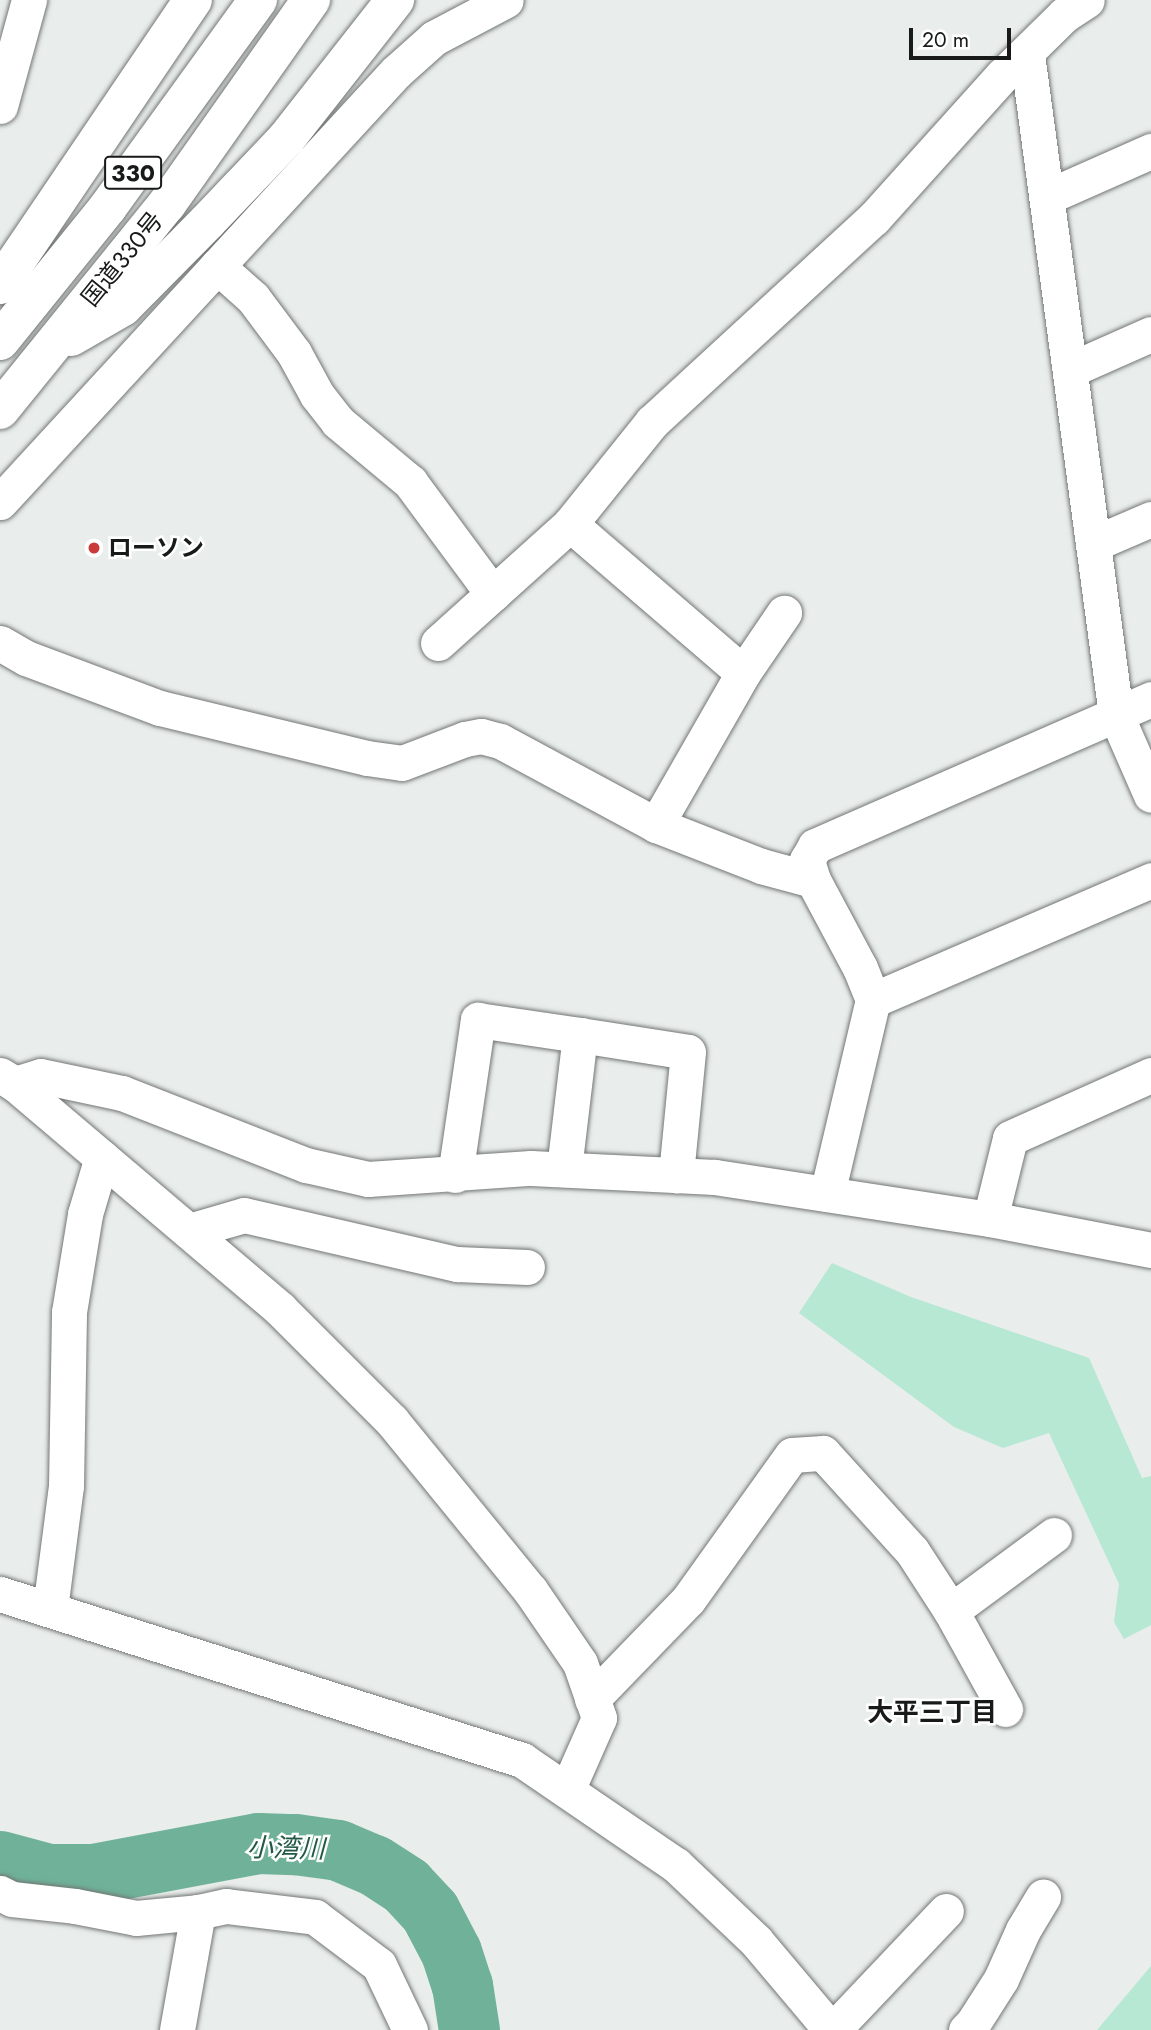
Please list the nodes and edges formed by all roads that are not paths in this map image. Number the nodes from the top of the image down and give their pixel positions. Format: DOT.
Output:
graph roads {
  1 [pos="29,0"];
  2 [pos="193,0"];
  3 [pos="258,0"];
  4 [pos="311,0"];
  5 [pos="395,0"];
  6 [pos="506,0"];
  7 [pos="1087,0"];
  8 [pos="1027,54"];
  9 [pos="0,106"];
  10 [pos="1151,151"];
  11 [pos="1047,197"];
  12 [pos="217,266"];
  13 [pos="0,285"];
  14 [pos="1151,334"];
  15 [pos="0,341"];
  16 [pos="50,349"];
  17 [pos="1072,369"];
  18 [pos="0,410"];
  19 [pos="0,502"];
  20 [pos="1151,519"];
  21 [pos="570,524"];
  22 [pos="1093,544"];
  23 [pos="493,594"];
  24 [pos="784,613"];
  25 [pos="0,643"];
  26 [pos="438,643"];
  27 [pos="744,673"];
  28 [pos="1151,699"];
  29 [pos="1116,715"];
  30 [pos="1151,795"];
  31 [pos="656,825"];
  32 [pos="813,880"];
  33 [pos="1151,880"];
  34 [pos="873,1000"];
  35 [pos="580,1035"];
  36 [pos="1151,1075"];
  37 [pos="8,1079"];
  38 [pos="102,1157"];
  39 [pos="564,1169"];
  40 [pos="455,1175"];
  41 [pos="676,1175"];
  42 [pos="827,1194"];
  43 [pos="990,1219"];
  44 [pos="189,1231"];
  45 [pos="1151,1250"];
  46 [pos="527,1267"];
  47 [pos="1054,1535"];
  48 [pos="0,1594"];
  49 [pos="50,1609"];
  50 [pos="951,1611"];
  51 [pos="592,1699"];
  52 [pos="1006,1709"];
  53 [pos="568,1788"];
  54 [pos="0,1893"];
  55 [pos="1042,1897"];
  56 [pos="946,1911"];
  57 [pos="198,1912"];
  58 [pos="177,2030"];
  59 [pos="410,2030"];
  60 [pos="832,2030"];
  61 [pos="966,2030"];
  1 -- 9 [label="street"];
  2 -- 13 [label="highway"];
  3 -- 15 [label="highway, 国道330号 / 330"];
  4 -- 16 [label="highway, 国道330号 / 330"];
  5 -- 16 [label="highway"];
  6 -- 12 [label="street"];
  7 -- 8 [label="street"];
  8 -- 11 [label="street"];
  8 -- 21 [label="street"];
  10 -- 11 [label="street"];
  11 -- 17 [label="street"];
  12 -- 19 [label="street"];
  12 -- 23 [label="street"];
  14 -- 17 [label="street"];
  16 -- 18 [label="highway, 国道330号 / 330"];
  17 -- 22 [label="street"];
  20 -- 22 [label="street"];
  21 -- 23 [label="street"];
  21 -- 27 [label="street"];
  22 -- 29 [label="street"];
  23 -- 26 [label="street"];
  24 -- 27 [label="street"];
  25 -- 31 [label="street"];
  27 -- 31 [label="street"];
  28 -- 29 [label="street"];
  29 -- 30 [label="street"];
  29 -- 32 [label="street"];
  31 -- 32 [label="street"];
  32 -- 34 [label="street"];
  33 -- 34 [label="street"];
  34 -- 42 [label="street"];
  35 -- 39 [label="street"];
  35 -- 40 [label="street"];
  35 -- 41 [label="street"];
  36 -- 43 [label="street"];
  37 -- 38 [label="street"];
  37 -- 40 [label="street"];
  38 -- 44 [label="street"];
  38 -- 49 [label="street"];
  39 -- 40 [label="street"];
  39 -- 41 [label="street"];
  41 -- 42 [label="street"];
  42 -- 43 [label="street"];
  43 -- 45 [label="street"];
  44 -- 46 [label="street"];
  44 -- 51 [label="street"];
  47 -- 50 [label="street"];
  48 -- 49 [label="street"];
  49 -- 53 [label="street"];
  50 -- 51 [label="street"];
  50 -- 52 [label="street"];
  51 -- 53 [label="street"];
  53 -- 60 [label="street"];
  54 -- 57 [label="street"];
  55 -- 61 [label="street"];
  56 -- 60 [label="street"];
  57 -- 58 [label="street"];
  57 -- 59 [label="street"];
}
